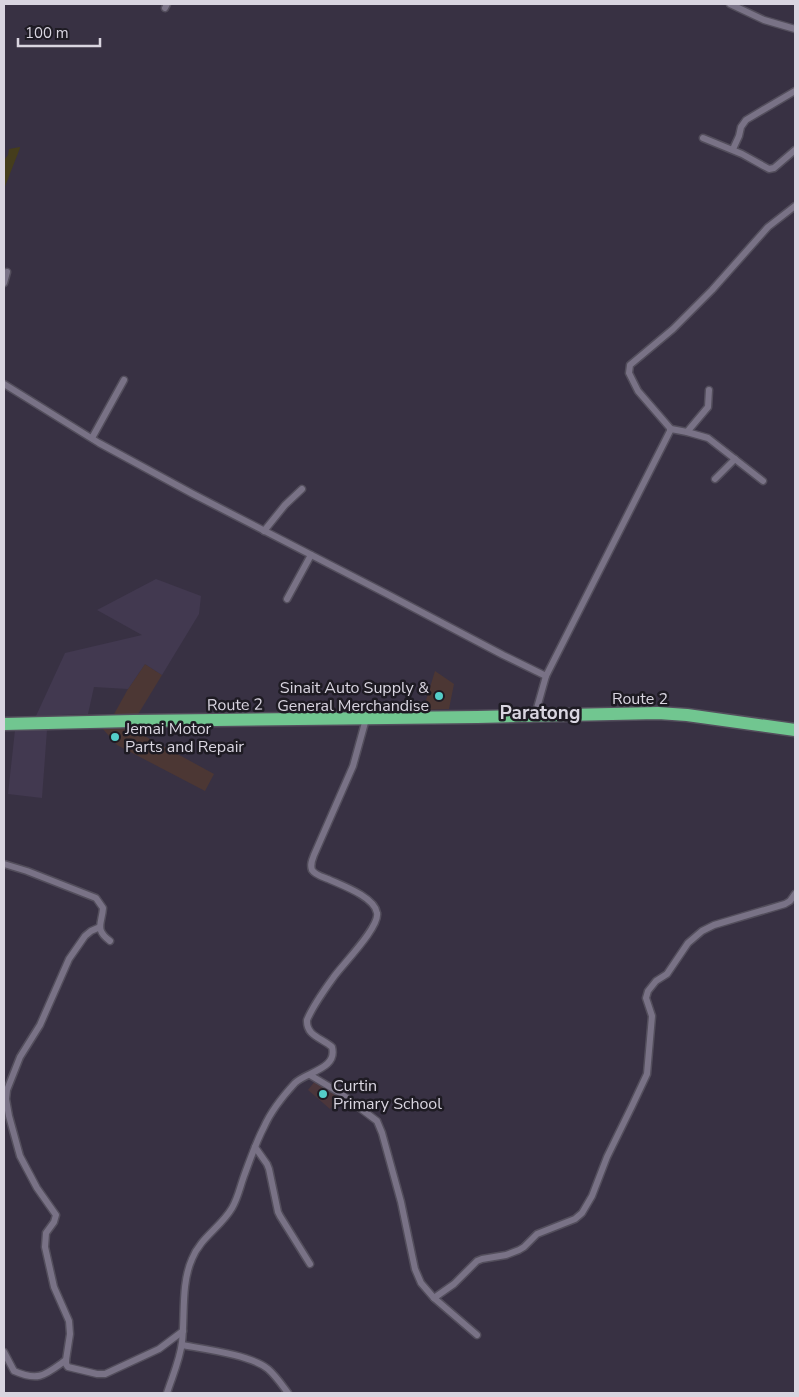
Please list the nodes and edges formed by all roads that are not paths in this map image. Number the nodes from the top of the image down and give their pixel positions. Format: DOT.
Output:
graph roads {
  1 [pos="730,4"];
  2 [pos="795,29"];
  3 [pos="795,91"];
  4 [pos="703,138"];
  5 [pos="733,149"];
  6 [pos="795,150"];
  7 [pos="795,206"];
  8 [pos="7,272"];
  9 [pos="4,283"];
  10 [pos="124,380"];
  11 [pos="4,384"];
  12 [pos="709,390"];
  13 [pos="671,429"];
  14 [pos="687,432"];
  15 [pos="92,438"];
  16 [pos="735,459"];
  17 [pos="715,479"];
  18 [pos="763,481"];
  19 [pos="302,489"];
  20 [pos="264,531"];
  21 [pos="311,555"];
  22 [pos="287,599"];
  23 [pos="546,676"];
  24 [pos="535,715"];
  25 [pos="366,719"];
  26 [pos="4,724"];
  27 [pos="795,730"];
  28 [pos="4,864"];
  29 [pos="795,894"];
  30 [pos="100,927"];
  31 [pos="110,941"];
  32 [pos="310,1074"];
  33 [pos="255,1147"];
  34 [pos="310,1264"];
  35 [pos="434,1298"];
  36 [pos="183,1331"];
  37 [pos="477,1335"];
  38 [pos="182,1345"];
  39 [pos="4,1352"];
  40 [pos="66,1360"];
  41 [pos="166,1393"];
  42 [pos="288,1393"];
  1 -- 2 [label="street"];
  3 -- 5 [label="street"];
  4 -- 5 [label="street"];
  5 -- 6 [label="street"];
  7 -- 13 [label="street"];
  8 -- 9 [label="street"];
  10 -- 15 [label="street"];
  11 -- 15 [label="street"];
  12 -- 14 [label="street"];
  13 -- 14 [label="street"];
  13 -- 23 [label="street"];
  14 -- 16 [label="street"];
  15 -- 20 [label="street"];
  16 -- 17 [label="street"];
  16 -- 18 [label="street"];
  19 -- 20 [label="street"];
  20 -- 21 [label="street"];
  21 -- 22 [label="street"];
  21 -- 23 [label="street"];
  23 -- 24 [label="street"];
  24 -- 25 [label="highway, Route 2"];
  24 -- 27 [label="highway, Route 2"];
  25 -- 26 [label="highway, Route 2"];
  25 -- 32 [label="street"];
  28 -- 30 [label="street"];
  29 -- 35 [label="street"];
  30 -- 31 [label="street"];
  30 -- 40 [label="street"];
  32 -- 33 [label="street"];
  32 -- 35 [label="street"];
  33 -- 34 [label="street"];
  33 -- 36 [label="street"];
  35 -- 37 [label="street"];
  36 -- 38 [label="street"];
  36 -- 40 [label="street"];
  38 -- 41 [label="street"];
  38 -- 42 [label="street"];
  39 -- 40 [label="street"];
}
